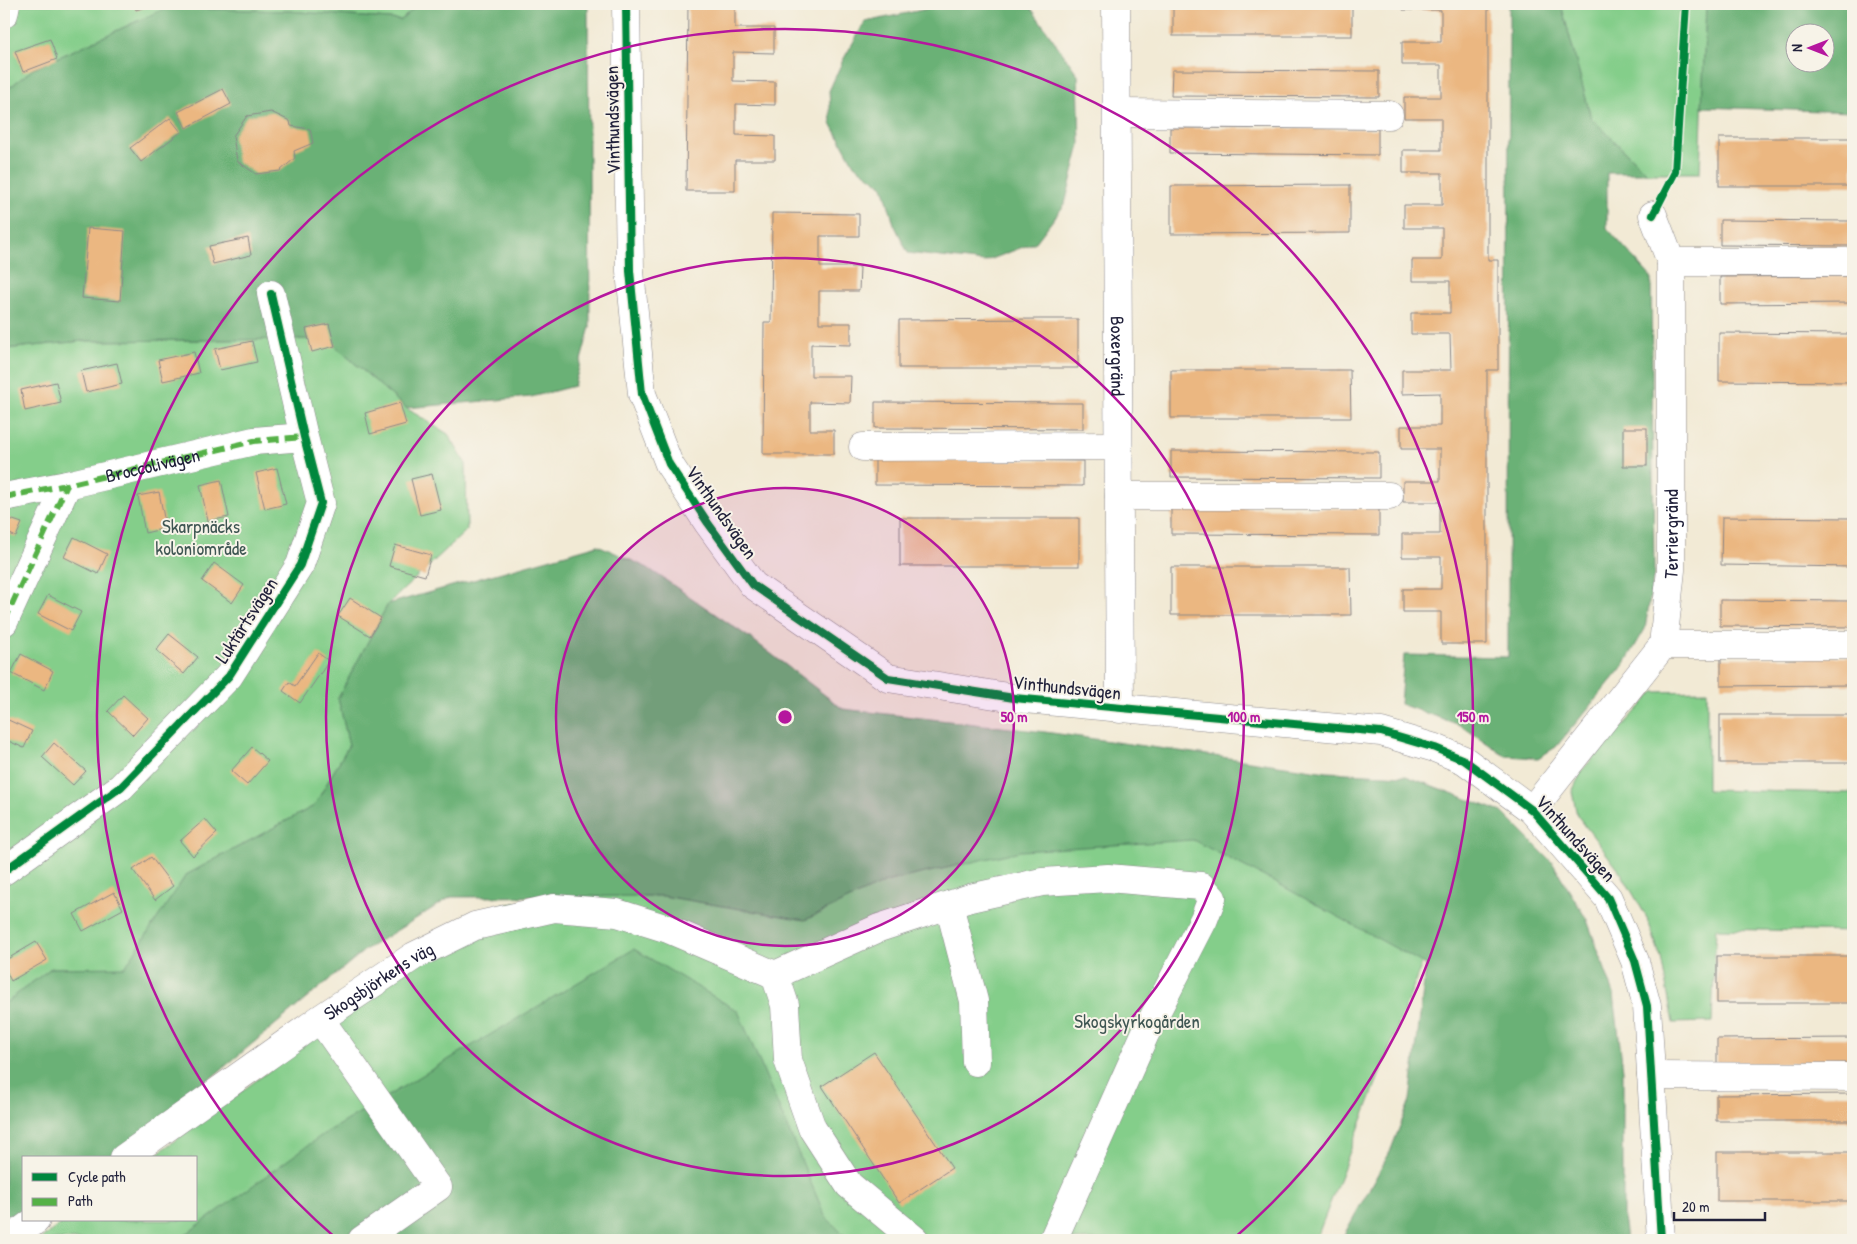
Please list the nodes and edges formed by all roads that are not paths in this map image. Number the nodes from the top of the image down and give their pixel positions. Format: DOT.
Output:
graph roads {
  1 [pos="6,4"];
  2 [pos="626,4"];
  3 [pos="1116,4"];
  4 [pos="4,14"];
  5 [pos="1117,113"];
  6 [pos="1389,116"];
  7 [pos="1653,215"];
  8 [pos="1670,262"];
  9 [pos="1853,262"];
  10 [pos="271,294"];
  11 [pos="304,437"];
  12 [pos="1118,446"];
  13 [pos="863,447"];
  14 [pos="67,485"];
  15 [pos="1119,496"];
  16 [pos="1389,496"];
  17 [pos="4,497"];
  18 [pos="4,622"];
  19 [pos="1853,644"];
  20 [pos="1663,645"];
  21 [pos="1120,709"];
  22 [pos="1532,810"];
  23 [pos="4,871"];
  24 [pos="949,905"];
  25 [pos="775,975"];
  26 [pos="320,1019"];
  27 [pos="976,1062"];
  28 [pos="1651,1076"];
  29 [pos="1853,1077"];
  30 [pos="127,1156"];
  31 [pos="33,1222"];
  32 [pos="9,1240"];
  33 [pos="362,1240"];
  34 [pos="915,1240"];
  35 [pos="1053,1240"];
  36 [pos="1661,1240"];
  1 -- 4 [label="street"];
  2 -- 21 [label="street, Vinthundsvägen"];
  3 -- 5 [label="street, Boxergränd"];
  5 -- 6 [label="street"];
  5 -- 12 [label="street, Boxergränd"];
  7 -- 8 [label="street, Terriergränd"];
  8 -- 9 [label="street"];
  8 -- 20 [label="street, Terriergränd"];
  10 -- 11 [label="street, Luktärtsvägen"];
  11 -- 14 [label="street, Broccolivägen"];
  11 -- 23 [label="street, Luktärtsvägen"];
  12 -- 13 [label="street"];
  12 -- 15 [label="street, Boxergränd"];
  14 -- 17 [label="street, Broccolivägen"];
  14 -- 18 [label="street"];
  15 -- 16 [label="street"];
  15 -- 21 [label="street, Boxergränd"];
  19 -- 20 [label="street"];
  20 -- 22 [label="street"];
  21 -- 22 [label="street, Vinthundsvägen"];
  22 -- 28 [label="street, Vinthundsvägen"];
  24 -- 25 [label="street"];
  24 -- 27 [label="street"];
  24 -- 35 [label="street"];
  25 -- 26 [label="street, Skogsbjörkens väg"];
  25 -- 34 [label="street"];
  26 -- 30 [label="street"];
  26 -- 33 [label="street, Skogsbjörkens väg"];
  28 -- 29 [label="street"];
  28 -- 36 [label="street, Vinthundsvägen"];
  31 -- 32 [label="street"];
}
